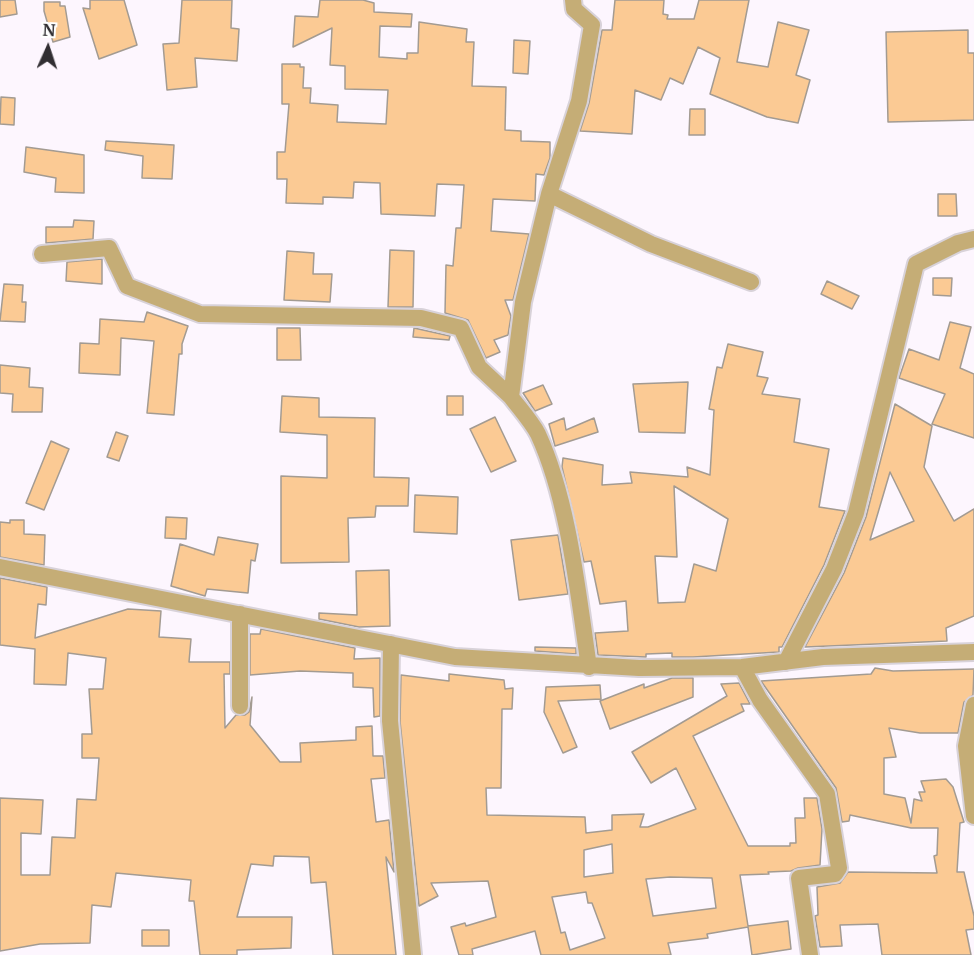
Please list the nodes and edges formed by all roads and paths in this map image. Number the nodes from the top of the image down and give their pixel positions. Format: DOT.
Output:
graph roads {
  1 [pos="573,0"];
  2 [pos="549,194"];
  3 [pos="974,239"];
  4 [pos="42,254"];
  5 [pos="751,282"];
  6 [pos="512,397"];
  7 [pos="0,567"];
  8 [pos="240,614"];
  9 [pos="391,644"];
  10 [pos="974,652"];
  11 [pos="786,662"];
  12 [pos="589,667"];
  13 [pos="742,667"];
  14 [pos="974,705"];
  15 [pos="240,706"];
  16 [pos="974,816"];
  17 [pos="413,955"];
  18 [pos="810,955"];
  1 -- 2 [label="street"];
  2 -- 5 [label="street"];
  2 -- 6 [label="street"];
  3 -- 11 [label="street"];
  4 -- 6 [label="street"];
  6 -- 12 [label="street"];
  7 -- 8 [label="street"];
  8 -- 9 [label="street"];
  8 -- 15 [label="street"];
  9 -- 12 [label="street"];
  9 -- 17 [label="street"];
  10 -- 11 [label="street"];
  11 -- 13 [label="street"];
  12 -- 13 [label="street"];
  13 -- 18 [label="street"];
  14 -- 16 [label="street"];
}
